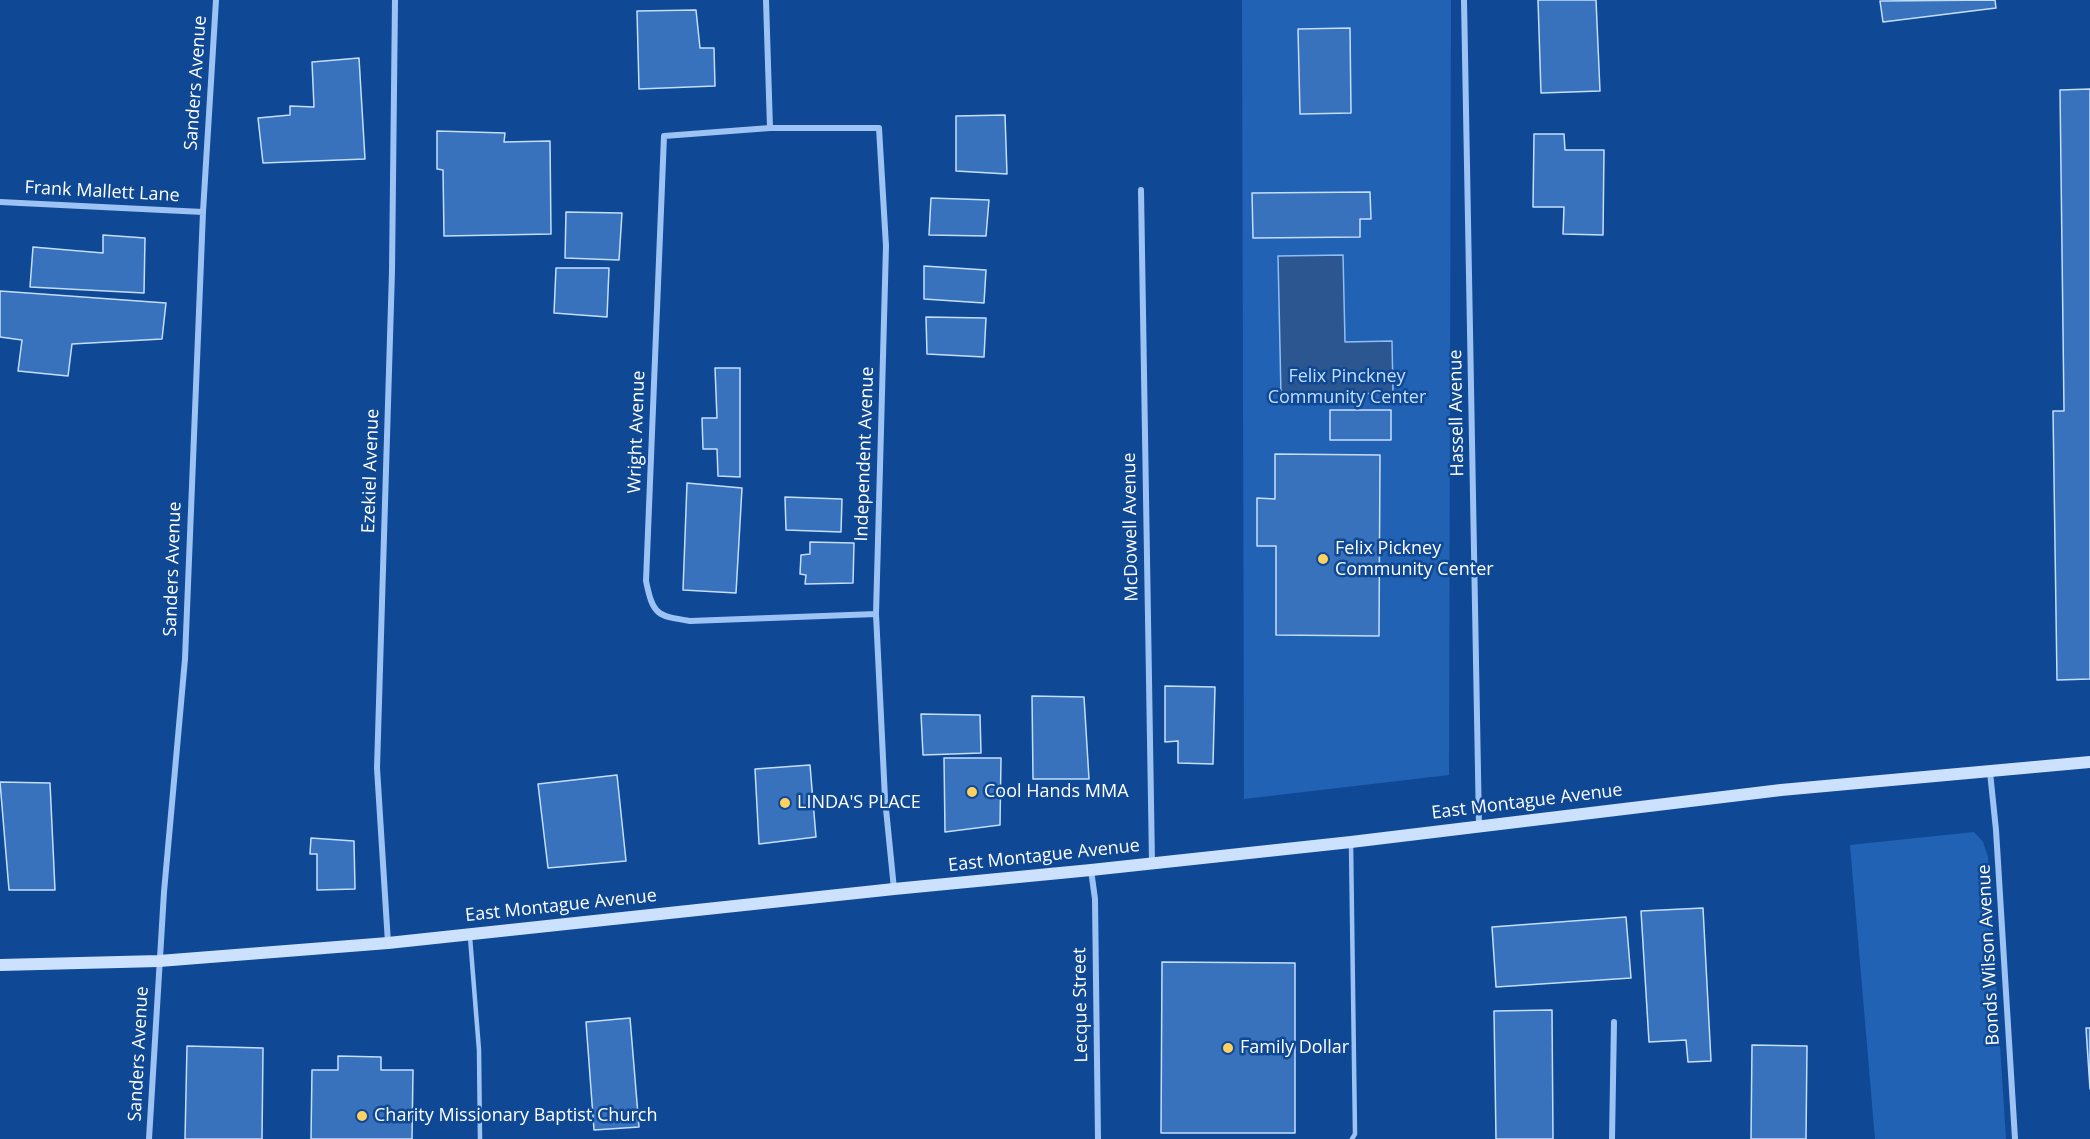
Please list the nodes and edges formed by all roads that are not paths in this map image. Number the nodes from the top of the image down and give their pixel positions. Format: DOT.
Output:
graph roads {
  1 [pos="216,0"];
  2 [pos="395,0"];
  3 [pos="766,0"];
  4 [pos="1464,0"];
  5 [pos="770,128"];
  6 [pos="1141,190"];
  7 [pos="0,202"];
  8 [pos="203,212"];
  9 [pos="876,614"];
  10 [pos="2090,762"];
  11 [pos="1990,770"];
  12 [pos="1479,826"];
  13 [pos="1351,842"];
  14 [pos="1152,863"];
  15 [pos="1091,870"];
  16 [pos="894,889"];
  17 [pos="469,934"];
  18 [pos="388,943"];
  19 [pos="159,961"];
  20 [pos="0,966"];
  21 [pos="1614,1022"];
  22 [pos="149,1139"];
  23 [pos="480,1139"];
  24 [pos="1098,1139"];
  25 [pos="1352,1139"];
  26 [pos="1612,1139"];
  27 [pos="2015,1139"];
  1 -- 8 [label="street, Sanders Avenue"];
  2 -- 18 [label="street, Ezekiel Avenue"];
  3 -- 5 [label="street"];
  4 -- 12 [label="street, Hassell Avenue"];
  5 -- 9 [label="street, Independent Avenue"];
  5 -- 9 [label="street, Wright Avenue"];
  6 -- 14 [label="street, McDowell Avenue"];
  7 -- 8 [label="street, Frank Mallett Lane"];
  8 -- 19 [label="street, Sanders Avenue"];
  9 -- 16 [label="street, Independent Avenue"];
  10 -- 11 [label="main road, East Montague Avenue"];
  11 -- 12 [label="main road, East Montague Avenue"];
  11 -- 27 [label="street, Bonds Wilson Avenue"];
  12 -- 13 [label="main road, East Montague Avenue"];
  13 -- 14 [label="main road, East Montague Avenue"];
  13 -- 25 [label="lane"];
  14 -- 15 [label="main road, East Montague Avenue"];
  15 -- 16 [label="main road, East Montague Avenue"];
  15 -- 24 [label="street, Lecque Street"];
  16 -- 17 [label="main road, East Montague Avenue"];
  17 -- 18 [label="main road, East Montague Avenue"];
  17 -- 23 [label="lane"];
  18 -- 19 [label="main road, East Montague Avenue"];
  19 -- 20 [label="main road, East Montague Avenue"];
  19 -- 22 [label="street, Sanders Avenue"];
  21 -- 26 [label="street"];
}
